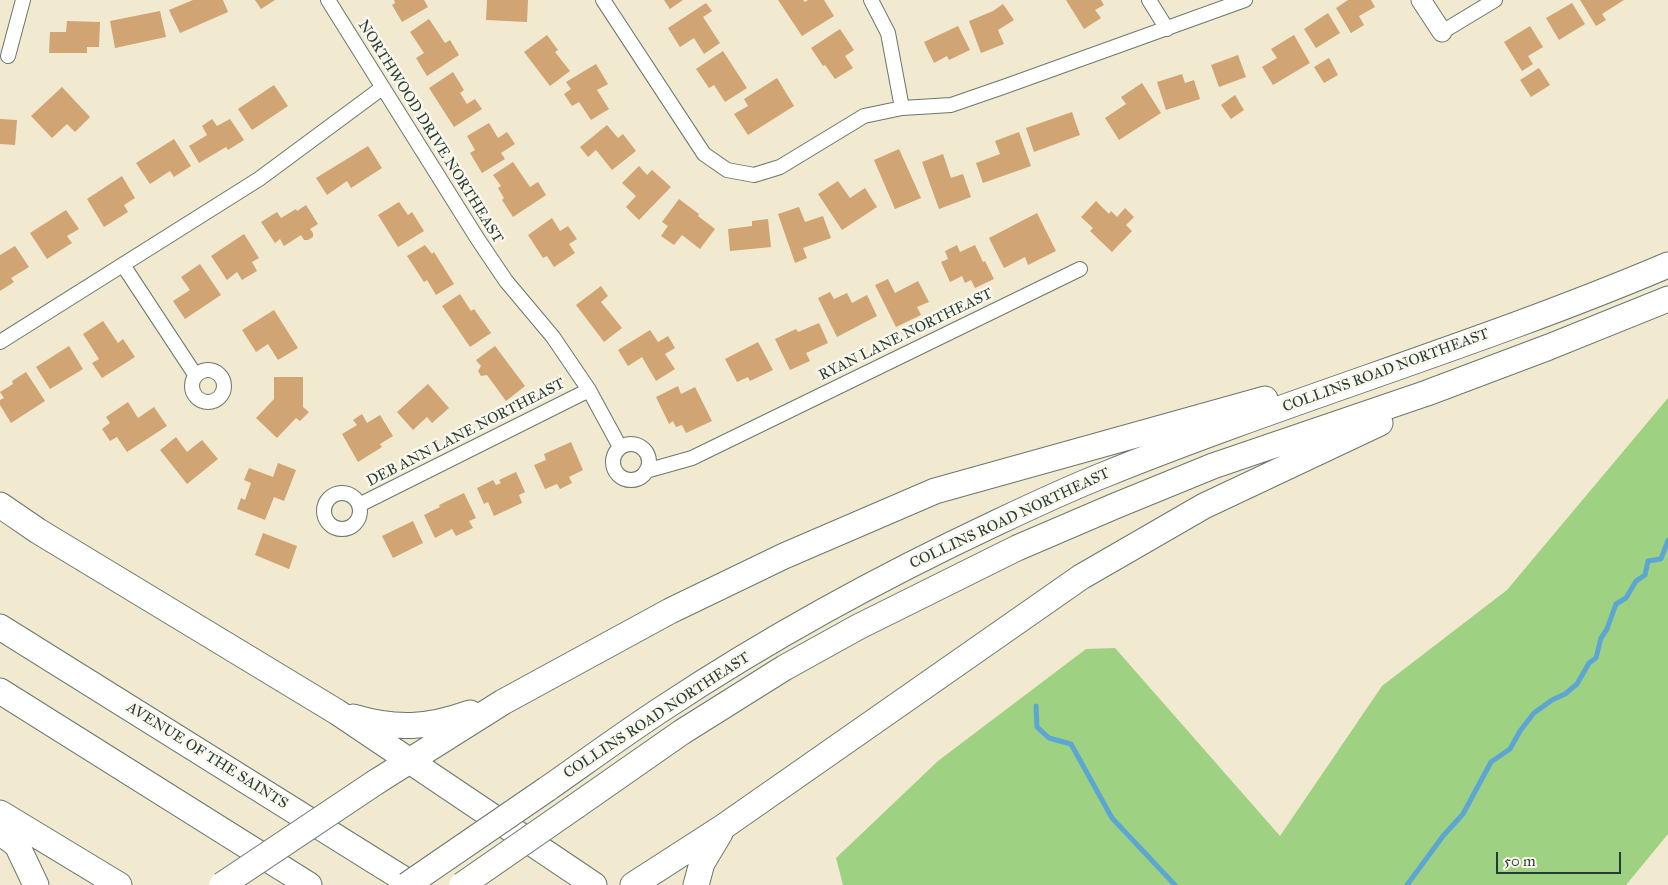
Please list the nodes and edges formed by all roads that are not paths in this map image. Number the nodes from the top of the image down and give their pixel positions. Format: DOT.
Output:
graph roads {
  1 [pos="23,0"];
  2 [pos="328,0"];
  3 [pos="603,0"];
  4 [pos="871,0"];
  5 [pos="1149,0"];
  6 [pos="1245,0"];
  7 [pos="1422,0"];
  8 [pos="1495,0"];
  9 [pos="1167,29"];
  10 [pos="1442,32"];
  11 [pos="8,56"];
  12 [pos="382,88"];
  13 [pos="902,108"];
  14 [pos="124,265"];
  15 [pos="1668,265"];
  16 [pos="1080,269"];
  17 [pos="1668,299"];
  18 [pos="0,342"];
  19 [pos="1549,347"];
  20 [pos="1439,352"];
  21 [pos="196,376"];
  22 [pos="589,390"];
  23 [pos="620,447"];
  24 [pos="646,471"];
  25 [pos="0,505"];
  26 [pos="359,505"];
  27 [pos="0,512"];
  28 [pos="38,531"];
  29 [pos="0,627"];
  30 [pos="0,691"];
  31 [pos="503,702"];
  32 [pos="337,712"];
  33 [pos="409,761"];
  34 [pos="0,813"];
  35 [pos="723,827"];
  36 [pos="0,832"];
  37 [pos="35,883"];
  38 [pos="119,885"];
  39 [pos="222,885"];
  40 [pos="309,885"];
  41 [pos="407,885"];
  42 [pos="413,885"];
  43 [pos="462,885"];
  44 [pos="594,885"];
  45 [pos="633,885"];
  46 [pos="696,885"];
  1 -- 11 [label="street"];
  2 -- 12 [label="street, NORTHWOOD DRIVE NORTHEAST"];
  3 -- 13 [label="street"];
  4 -- 13 [label="street"];
  5 -- 9 [label="street"];
  6 -- 9 [label="street"];
  7 -- 10 [label="street"];
  8 -- 10 [label="street"];
  9 -- 13 [label="street"];
  12 -- 14 [label="street"];
  12 -- 22 [label="street, NORTHWOOD DRIVE NORTHEAST"];
  14 -- 18 [label="street"];
  14 -- 21 [label="street"];
  15 -- 20 [label="highway, COLLINS ROAD NORTHEAST"];
  16 -- 24 [label="street, RYAN LANE NORTHEAST"];
  17 -- 19 [label="highway, COLLINS ROAD NORTHEAST"];
  19 -- 35 [label="highway"];
  19 -- 43 [label="highway, COLLINS ROAD NORTHEAST, bridge"];
  20 -- 31 [label="highway"];
  20 -- 41 [label="highway, COLLINS ROAD NORTHEAST, bridge"];
  22 -- 23 [label="street, NORTHWOOD DRIVE NORTHEAST"];
  22 -- 26 [label="street, DEB ANN LANE NORTHEAST"];
  23 -- 24 [label="street"];
  23 -- 24 [label="street"];
  25 -- 28 [label="highway"];
  27 -- 28 [label="highway"];
  28 -- 32 [label="highway"];
  29 -- 42 [label="highway, AVENUE OF THE SAINTS"];
  30 -- 40 [label="highway"];
  31 -- 32 [label="highway"];
  31 -- 33 [label="highway"];
  32 -- 33 [label="highway"];
  33 -- 39 [label="highway, bridge"];
  33 -- 44 [label="highway"];
  34 -- 38 [label="highway"];
  35 -- 45 [label="highway"];
  35 -- 46 [label="highway"];
  36 -- 37 [label="highway"];
}
